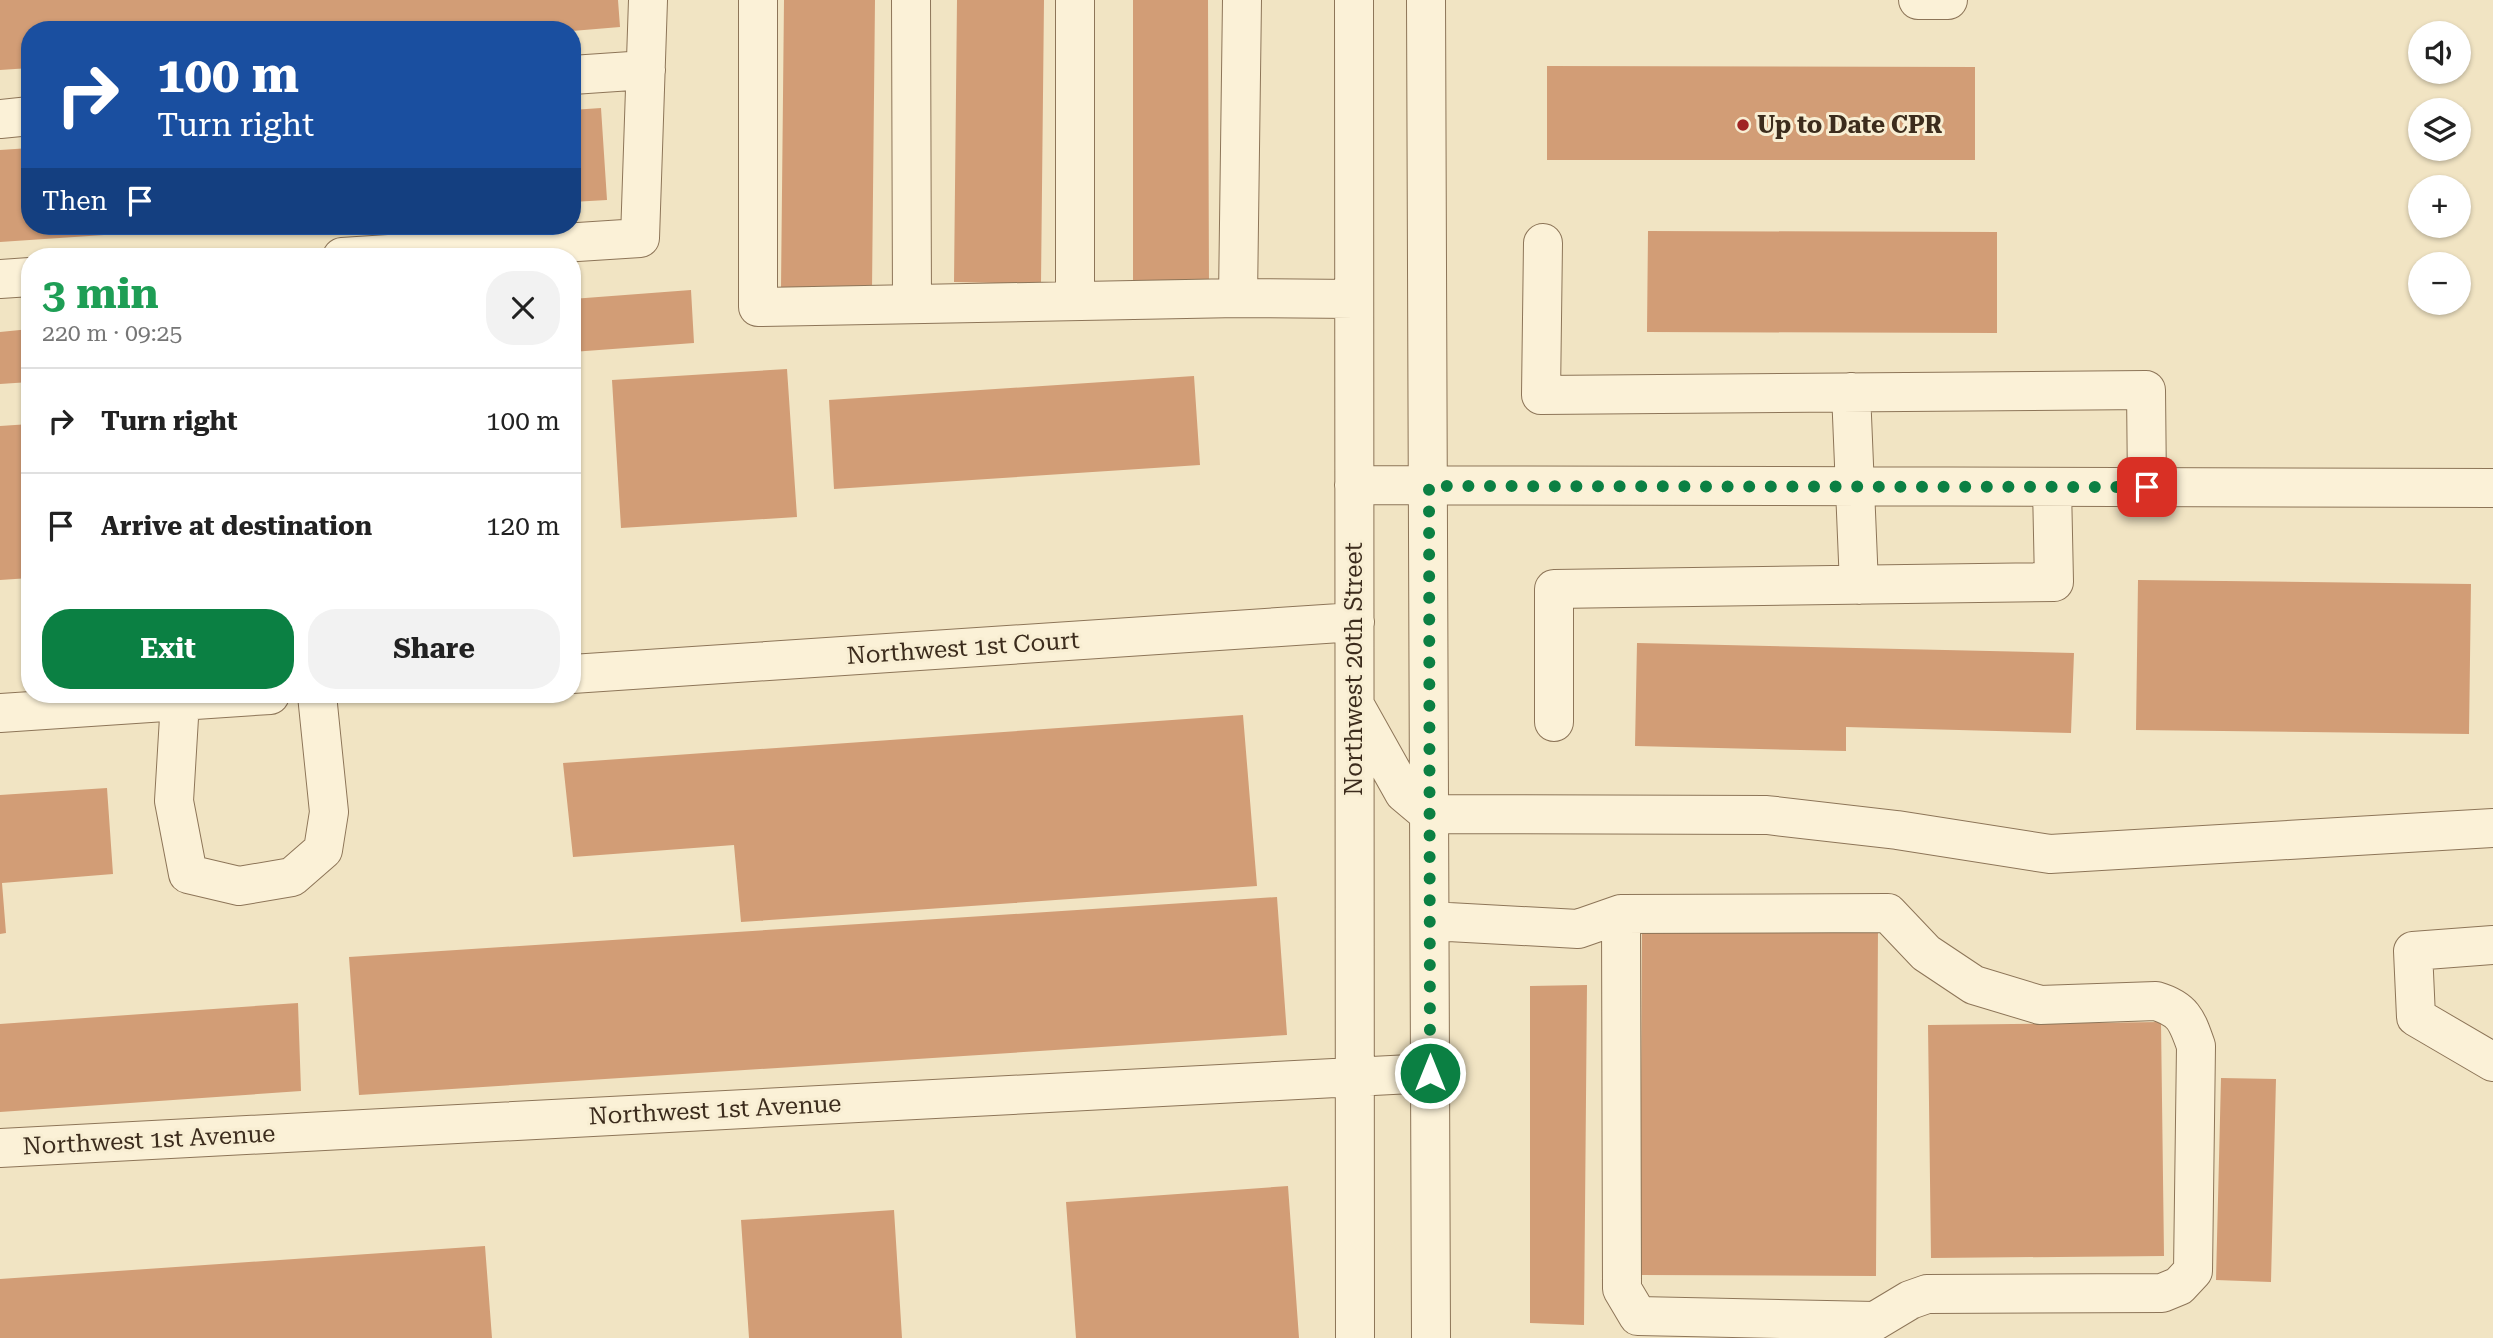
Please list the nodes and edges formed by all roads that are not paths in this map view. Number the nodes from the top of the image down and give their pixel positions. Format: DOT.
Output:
graph roads {
  1 [pos="648,0"];
  2 [pos="758,0"];
  3 [pos="911,0"];
  4 [pos="1075,0"];
  5 [pos="1242,0"];
  6 [pos="1354,0"];
  7 [pos="1426,0"];
  8 [pos="1918,0"];
  9 [pos="1948,0"];
  10 [pos="646,70"];
  11 [pos="581,74"];
  12 [pos="21,117"];
  13 [pos="0,119"];
  14 [pos="1543,243"];
  15 [pos="483,248"];
  16 [pos="21,278"];
  17 [pos="0,279"];
  18 [pos="1238,298"];
  19 [pos="1354,299"];
  20 [pos="1075,301"];
  21 [pos="912,304"];
  22 [pos="1851,392"];
  23 [pos="1354,485"];
  24 [pos="1429,486"];
  25 [pos="1856,486"];
  26 [pos="2052,486"];
  27 [pos="2147,487"];
  28 [pos="2493,488"];
  29 [pos="1860,585"];
  30 [pos="1354,622"];
  31 [pos="581,673"];
  32 [pos="150,703"];
  33 [pos="180,703"];
  34 [pos="318,703"];
  35 [pos="1354,704"];
  36 [pos="0,713"];
  37 [pos="1554,722"];
  38 [pos="1429,814"];
  39 [pos="2493,828"];
  40 [pos="1621,914"];
  41 [pos="1430,920"];
  42 [pos="2493,945"];
  43 [pos="2493,1062"];
  44 [pos="1430,1073"];
  45 [pos="1353,1078"];
  46 [pos="0,1148"];
  47 [pos="1355,1338"];
  48 [pos="1431,1338"];
  1 -- 10 [label="street"];
  2 -- 21 [label="street"];
  3 -- 21 [label="street"];
  4 -- 20 [label="street"];
  5 -- 18 [label="street"];
  6 -- 19 [label="street, Northwest 20th Street"];
  7 -- 24 [label="street"];
  8 -- 9 [label="street"];
  10 -- 11 [label="street"];
  10 -- 15 [label="street"];
  12 -- 13 [label="street"];
  14 -- 22 [label="street"];
  16 -- 17 [label="street"];
  18 -- 19 [label="street"];
  18 -- 20 [label="street"];
  19 -- 23 [label="street, Northwest 20th Street"];
  20 -- 21 [label="street"];
  22 -- 25 [label="street"];
  22 -- 27 [label="street"];
  23 -- 24 [label="street"];
  23 -- 30 [label="street, Northwest 20th Street"];
  24 -- 25 [label="street"];
  24 -- 38 [label="street"];
  25 -- 26 [label="street"];
  25 -- 29 [label="street"];
  26 -- 27 [label="street"];
  26 -- 29 [label="street"];
  27 -- 28 [label="street"];
  29 -- 37 [label="street"];
  30 -- 31 [label="street, Northwest 1st Court"];
  30 -- 35 [label="street, Northwest 20th Street"];
  32 -- 36 [label="street"];
  33 -- 34 [label="street"];
  35 -- 38 [label="street"];
  35 -- 45 [label="street, Northwest 20th Street"];
  38 -- 39 [label="street"];
  38 -- 41 [label="street"];
  40 -- 40 [label="street"];
  40 -- 41 [label="street"];
  41 -- 44 [label="street"];
  42 -- 43 [label="street"];
  44 -- 45 [label="street, Northwest 1st Avenue"];
  44 -- 48 [label="street"];
  45 -- 46 [label="street, Northwest 1st Avenue"];
  45 -- 47 [label="street, Northwest 20th Street"];
}
